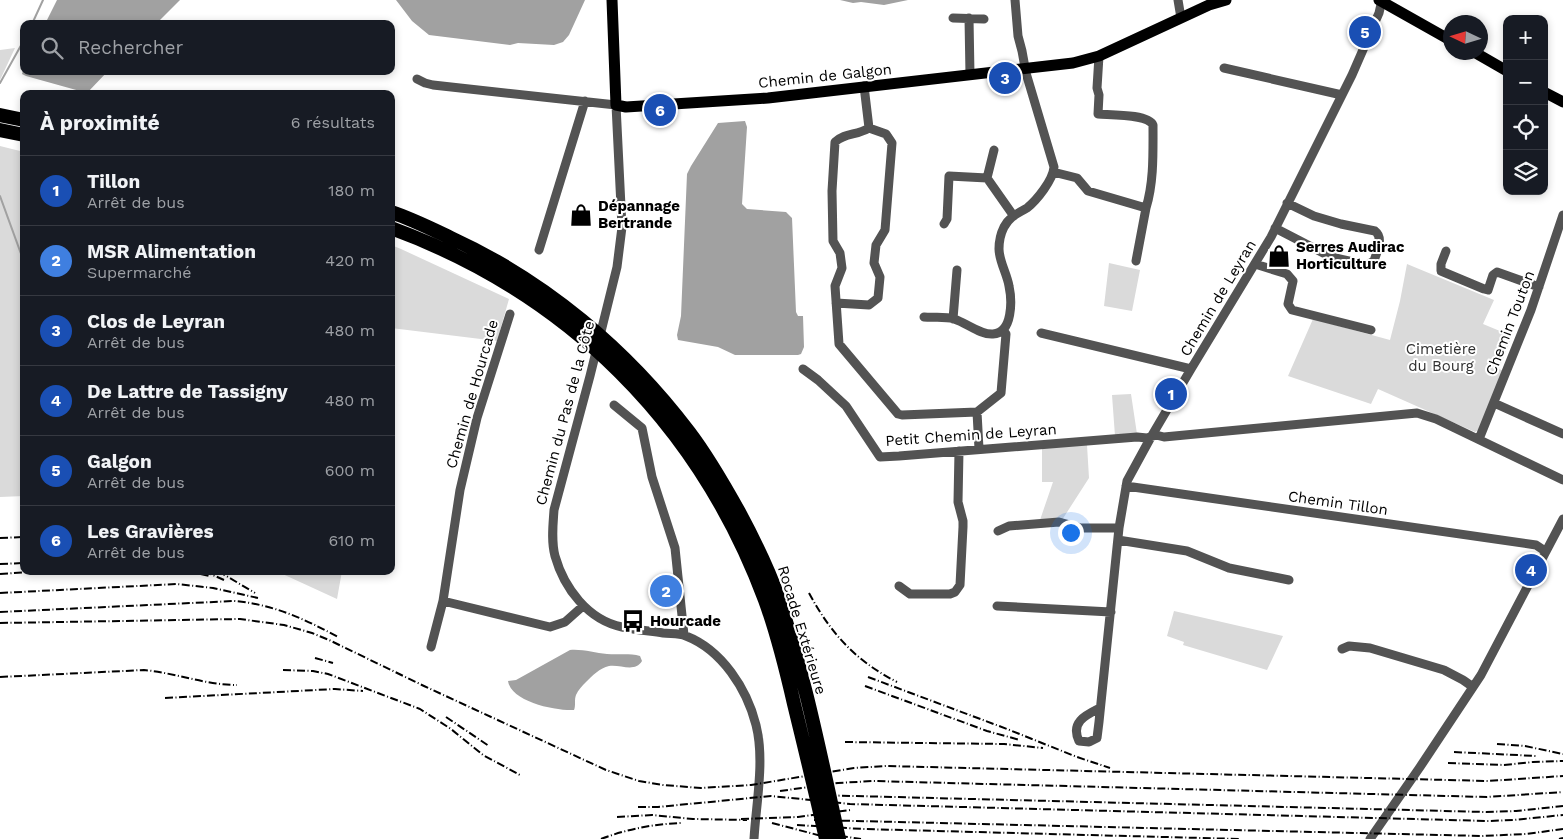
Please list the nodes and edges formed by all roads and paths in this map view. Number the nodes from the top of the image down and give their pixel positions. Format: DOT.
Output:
graph roads {
  1 [pos="612,0"];
  2 [pos="1015,0"];
  3 [pos="1178,0"];
  4 [pos="1226,0"];
  5 [pos="1381,0"];
  6 [pos="953,18"];
  7 [pos="969,18"];
  8 [pos="1181,18"];
  9 [pos="984,19"];
  10 [pos="1443,36"];
  11 [pos="1099,56"];
  12 [pos="1488,60"];
  13 [pos="1025,68"];
  14 [pos="1224,68"];
  15 [pos="1503,69"];
  16 [pos="970,75"];
  17 [pos="417,79"];
  18 [pos="864,86"];
  19 [pos="1548,94"];
  20 [pos="1342,95"];
  21 [pos="585,101"];
  22 [pos="1563,102"];
  23 [pos="616,105"];
  24 [pos="0,115"];
  25 [pos="20,119"];
  26 [pos="869,128"];
  27 [pos="0,130"];
  28 [pos="20,134"];
  29 [pos="994,150"];
  30 [pos="1053,172"];
  31 [pos="987,178"];
  32 [pos="1287,203"];
  33 [pos="1146,208"];
  34 [pos="395,214"];
  35 [pos="1013,215"];
  36 [pos="1563,215"];
  37 [pos="944,224"];
  38 [pos="1275,228"];
  39 [pos="395,230"];
  40 [pos="539,250"];
  41 [pos="1446,250"];
  42 [pos="1136,261"];
  43 [pos="1255,264"];
  44 [pos="957,270"];
  45 [pos="1540,287"];
  46 [pos="836,303"];
  47 [pos="510,314"];
  48 [pos="924,317"];
  49 [pos="953,319"];
  50 [pos="1003,330"];
  51 [pos="1371,330"];
  52 [pos="1041,333"];
  53 [pos="803,369"];
  54 [pos="1191,369"];
  55 [pos="1494,403"];
  56 [pos="614,405"];
  57 [pos="977,412"];
  58 [pos="1563,434"];
  59 [pos="1151,437"];
  60 [pos="1479,439"];
  61 [pos="979,449"];
  62 [pos="959,451"];
  63 [pos="1563,480"];
  64 [pos="1126,486"];
  65 [pos="1563,520"];
  66 [pos="1119,528"];
  67 [pos="998,531"];
  68 [pos="1118,540"];
  69 [pos="1545,551"];
  70 [pos="1290,580"];
  71 [pos="899,586"];
  72 [pos="443,601"];
  73 [pos="583,606"];
  74 [pos="997,606"];
  75 [pos="1111,612"];
  76 [pos="684,635"];
  77 [pos="431,647"];
  78 [pos="1342,649"];
  79 [pos="1473,688"];
  80 [pos="1100,708"];
  81 [pos="810,739"];
  82 [pos="754,836"];
  83 [pos="826,839"];
  84 [pos="839,839"];
  85 [pos="1370,839"];
  1 -- 23 [label="main road, Chemin du Pas de la Côte"];
  2 -- 13 [label="street"];
  3 -- 8 [label="street"];
  4 -- 8 [label="main road, Chemin de Galgon"];
  5 -- 10 [label="main road"];
  5 -- 20 [label="street, Chemin de Leyran"];
  6 -- 7 [label="street"];
  7 -- 9 [label="street"];
  7 -- 16 [label="street"];
  8 -- 11 [label="main road, Chemin de Galgon"];
  11 -- 13 [label="main road, Chemin de Galgon"];
  11 -- 33 [label="street"];
  12 -- 15 [label="main road"];
  13 -- 16 [label="main road, Chemin de Galgon"];
  13 -- 30 [label="street"];
  14 -- 20 [label="street"];
  16 -- 18 [label="main road, Chemin de Galgon"];
  17 -- 21 [label="street, Chemin de Galgon"];
  18 -- 23 [label="main road, Chemin de Galgon"];
  18 -- 26 [label="street"];
  19 -- 22 [label="main road"];
  20 -- 32 [label="street, Chemin de Leyran"];
  21 -- 23 [label="street, Chemin de Galgon"];
  21 -- 40 [label="street"];
  23 -- 73 [label="street, Chemin du Pas de la Côte"];
  24 -- 25 [label="highway"];
  26 -- 46 [label="street"];
  26 -- 46 [label="street"];
  27 -- 28 [label="highway"];
  29 -- 31 [label="street"];
  30 -- 33 [label="street"];
  30 -- 35 [label="street"];
  31 -- 35 [label="street"];
  31 -- 37 [label="street"];
  32 -- 38 [label="street, Chemin de Leyran"];
  32 -- 38 [label="street"];
  33 -- 42 [label="street"];
  34 -- 81 [label="highway, Rocade Extérieure"];
  35 -- 50 [label="street"];
  36 -- 45 [label="street, Chemin Touton"];
  38 -- 43 [label="street, Chemin de Leyran"];
  39 -- 81 [label="highway"];
  41 -- 45 [label="street"];
  43 -- 51 [label="street"];
  43 -- 54 [label="street, Chemin de Leyran"];
  44 -- 49 [label="street"];
  45 -- 55 [label="street, Chemin Touton"];
  46 -- 57 [label="street"];
  47 -- 72 [label="street, Chemin de Hourcade"];
  48 -- 49 [label="street"];
  49 -- 50 [label="street"];
  50 -- 57 [label="street"];
  52 -- 54 [label="street"];
  53 -- 62 [label="street, Petit Chemin de Leyran"];
  54 -- 59 [label="street, Chemin de Leyran"];
  55 -- 58 [label="street"];
  55 -- 60 [label="street, Chemin Touton"];
  56 -- 76 [label="street"];
  57 -- 61 [label="street"];
  59 -- 60 [label="street, Petit Chemin de Leyran"];
  59 -- 61 [label="street, Petit Chemin de Leyran"];
  59 -- 64 [label="street, Chemin de Leyran"];
  60 -- 63 [label="street, Petit Chemin de Leyran"];
  61 -- 62 [label="street, Petit Chemin de Leyran"];
  62 -- 71 [label="street"];
  64 -- 66 [label="street, Chemin de Leyran"];
  64 -- 69 [label="street, Chemin Tillon"];
  65 -- 69 [label="street"];
  66 -- 67 [label="street"];
  66 -- 68 [label="street, Chemin de Leyran"];
  68 -- 70 [label="street"];
  68 -- 75 [label="street, Chemin de Leyran"];
  69 -- 79 [label="street"];
  72 -- 73 [label="street"];
  72 -- 77 [label="street, Chemin de Hourcade"];
  73 -- 76 [label="street, Chemin du Pas de la Côte"];
  74 -- 75 [label="street"];
  75 -- 80 [label="street, Chemin de Leyran"];
  76 -- 82 [label="street, Chemin du Pas de la Côte"];
  78 -- 79 [label="street"];
  79 -- 85 [label="street"];
  81 -- 83 [label="highway"];
  81 -- 84 [label="highway, Rocade Extérieure"];
}
